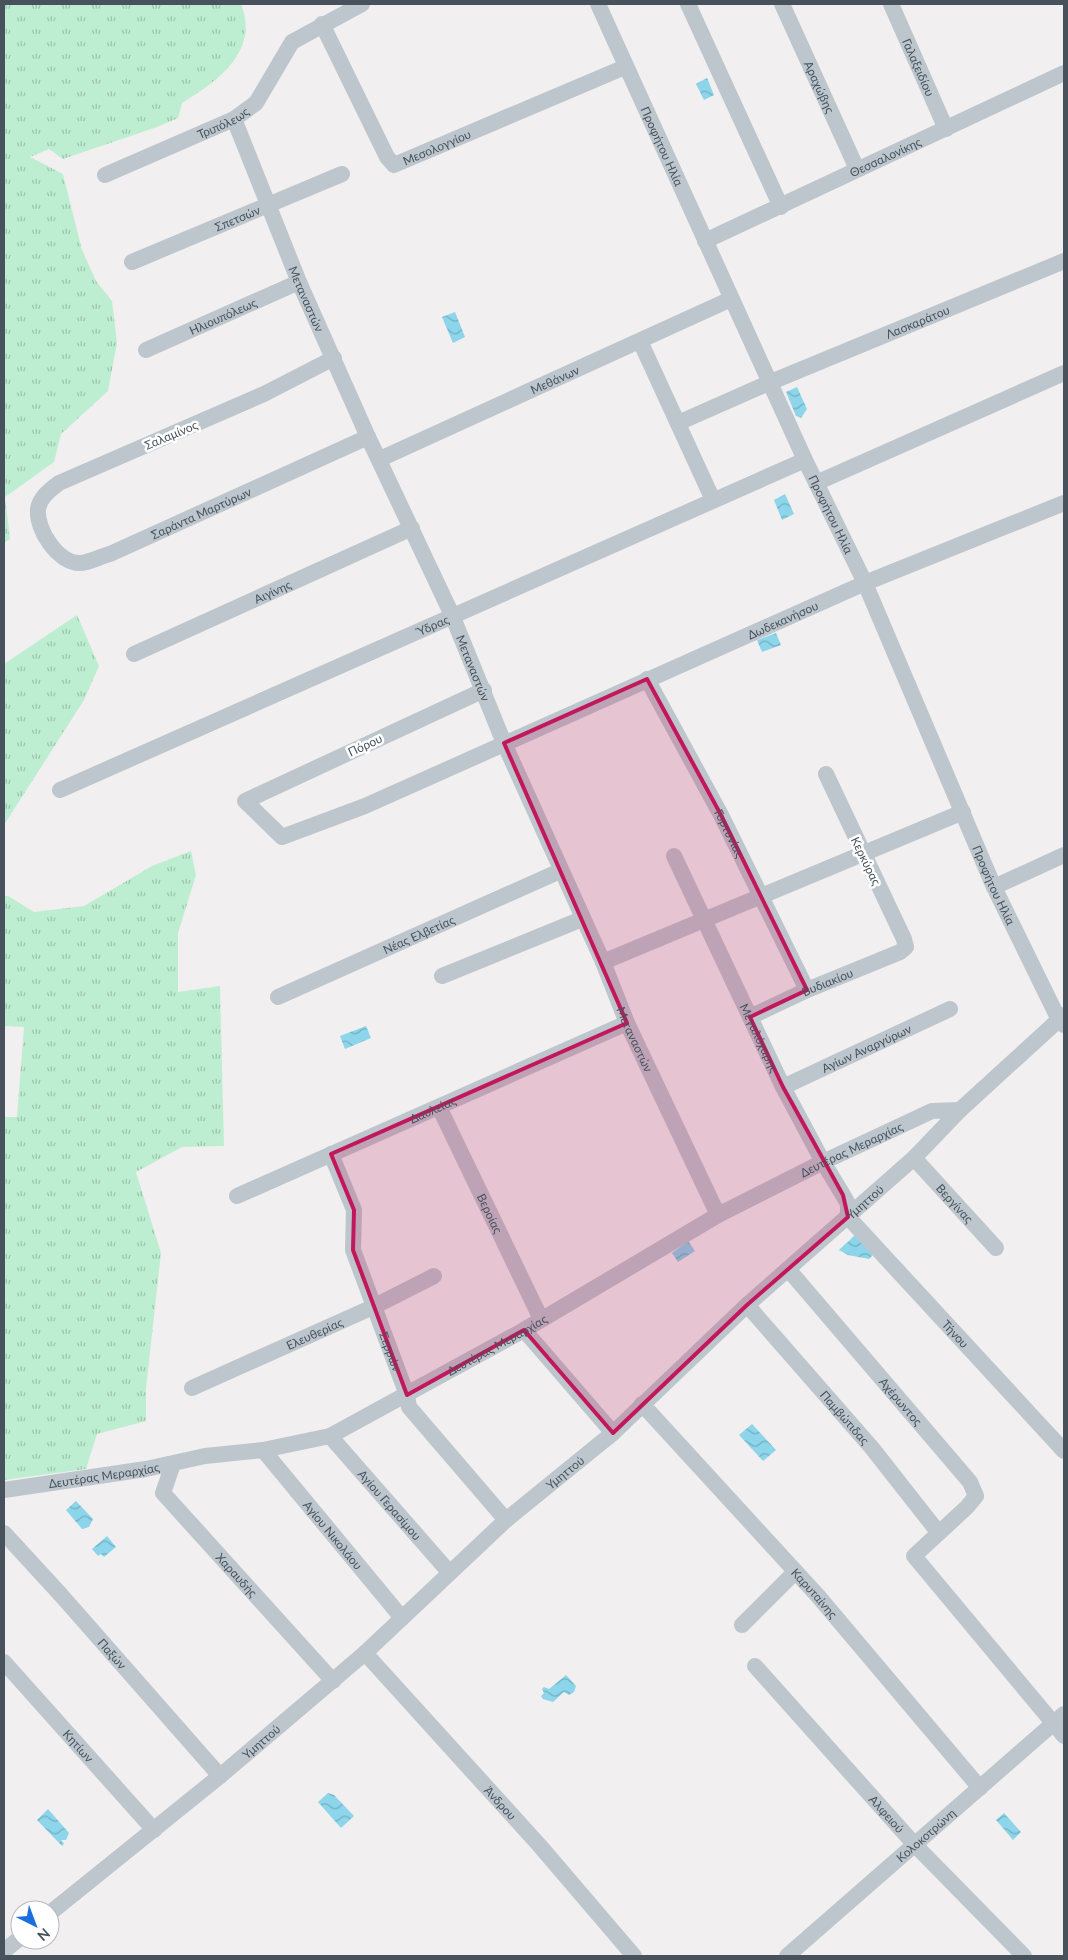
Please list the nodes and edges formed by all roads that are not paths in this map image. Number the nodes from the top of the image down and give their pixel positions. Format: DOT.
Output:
graph roads {
  1 [pos="362,4"];
  2 [pos="598,4"];
  3 [pos="688,4"];
  4 [pos="782,4"];
  5 [pos="891,4"];
  6 [pos="322,24"];
  7 [pos="625,67"];
  8 [pos="1064,74"];
  9 [pos="234,119"];
  10 [pos="946,129"];
  11 [pos="858,169"];
  12 [pos="342,174"];
  13 [pos="105,175"];
  14 [pos="267,206"];
  15 [pos="781,207"];
  16 [pos="705,241"];
  17 [pos="1064,260"];
  18 [pos="132,262"];
  19 [pos="299,282"];
  20 [pos="731,299"];
  21 [pos="640,341"];
  22 [pos="146,350"];
  23 [pos="334,358"];
  24 [pos="1064,373"];
  25 [pos="770,382"];
  26 [pos="678,423"];
  27 [pos="368,437"];
  28 [pos="380,459"];
  29 [pos="805,460"];
  30 [pos="816,483"];
  31 [pos="713,500"];
  32 [pos="1064,503"];
  33 [pos="412,528"];
  34 [pos="43,532"];
  35 [pos="865,583"];
  36 [pos="452,615"];
  37 [pos="134,654"];
  38 [pos="647,679"];
  39 [pos="484,690"];
  40 [pos="504,743"];
  41 [pos="826,774"];
  42 [pos="60,790"];
  43 [pos="245,801"];
  44 [pos="963,812"];
  45 [pos="862,854"];
  46 [pos="1064,855"];
  47 [pos="674,856"];
  48 [pos="560,870"];
  49 [pos="994,887"];
  50 [pos="761,895"];
  51 [pos="582,918"];
  52 [pos="705,918"];
  53 [pos="906,947"];
  54 [pos="603,962"];
  55 [pos="442,976"];
  56 [pos="807,990"];
  57 [pos="278,997"];
  58 [pos="950,1009"];
  59 [pos="750,1017"];
  60 [pos="1063,1020"];
  61 [pos="627,1024"];
  62 [pos="783,1087"];
  63 [pos="439,1107"];
  64 [pos="960,1110"];
  65 [pos="331,1154"];
  66 [pos="914,1158"];
  67 [pos="823,1162"];
  68 [pos="237,1196"];
  69 [pos="718,1215"];
  70 [pos="848,1217"];
  71 [pos="996,1248"];
  72 [pos="788,1269"];
  73 [pos="434,1276"];
  74 [pos="747,1305"];
  75 [pos="372,1307"];
  76 [pos="541,1319"];
  77 [pos="524,1330"];
  78 [pos="192,1388"];
  79 [pos="407,1395"];
  80 [pos="642,1404"];
  81 [pos="613,1433"];
  82 [pos="330,1436"];
  83 [pos="263,1450"];
  84 [pos="1064,1451"];
  85 [pos="173,1464"];
  86 [pos="4,1490"];
  87 [pos="506,1520"];
  88 [pos="938,1532"];
  89 [pos="4,1534"];
  90 [pos="449,1572"];
  91 [pos="795,1572"];
  92 [pos="402,1618"];
  93 [pos="742,1625"];
  94 [pos="365,1653"];
  95 [pos="4,1662"];
  96 [pos="755,1666"];
  97 [pos="333,1681"];
  98 [pos="1061,1724"];
  99 [pos="220,1776"];
  100 [pos="980,1788"];
  101 [pos="154,1830"];
  102 [pos="915,1845"];
  103 [pos="60,1905"];
  104 [pos="634,1956"];
  105 [pos="787,1956"];
  106 [pos="1024,1956"];
  1 -- 6 [label="street, Τριπόλεως"];
  2 -- 7 [label="street, Προφήτου Ηλία"];
  3 -- 15 [label="street"];
  4 -- 11 [label="street, Αραχώβης"];
  5 -- 10 [label="street, Γαλαξειδίου"];
  6 -- 7 [label="street, Μεσολογγίου"];
  6 -- 9 [label="street, Τριπόλεως"];
  7 -- 16 [label="street, Προφήτου Ηλία"];
  8 -- 10 [label="street, Θεσσαλονίκης"];
  9 -- 13 [label="street, Τριπόλεως"];
  9 -- 14 [label="street, Μεταναστών"];
  10 -- 11 [label="street, Θεσσαλονίκης"];
  11 -- 15 [label="street, Θεσσαλονίκης"];
  12 -- 14 [label="street, Σπετσών"];
  14 -- 18 [label="street, Σπετσών"];
  14 -- 19 [label="street, Μεταναστών"];
  15 -- 16 [label="street, Θεσσαλονίκης"];
  16 -- 20 [label="street, Προφήτου Ηλία"];
  17 -- 25 [label="street, Λασκαράτου"];
  19 -- 22 [label="street, Ηλιουπόλεως"];
  19 -- 23 [label="street, Μεταναστών"];
  20 -- 21 [label="street, Μεθάνων"];
  20 -- 25 [label="street, Προφήτου Ηλία"];
  21 -- 26 [label="street"];
  21 -- 28 [label="street, Μεθάνων"];
  23 -- 27 [label="street, Μεταναστών"];
  23 -- 34 [label="street, Σαλαμίνος"];
  24 -- 30 [label="street"];
  25 -- 26 [label="street, Λασκαράτου"];
  25 -- 29 [label="street, Προφήτου Ηλία"];
  26 -- 31 [label="street"];
  27 -- 28 [label="street, Μεταναστών"];
  27 -- 34 [label="street, Σαράντα Μαρτύρων"];
  28 -- 33 [label="street, Μεταναστών"];
  29 -- 30 [label="street, Προφήτου Ηλία"];
  29 -- 31 [label="street, Ύδρας"];
  30 -- 35 [label="street, Προφήτου Ηλία"];
  31 -- 36 [label="street, Ύδρας"];
  32 -- 35 [label="street, Δωδεκανήσου"];
  33 -- 36 [label="street, Μεταναστών"];
  33 -- 37 [label="street, Αιγίνης"];
  35 -- 38 [label="street, Δωδεκανήσου"];
  35 -- 44 [label="street, Προφήτου Ηλία"];
  36 -- 39 [label="street, Μεταναστών"];
  36 -- 42 [label="street, Ύδρας"];
  38 -- 40 [label="street, Δωδεκανήσου"];
  38 -- 50 [label="street, Γορτυνίας"];
  39 -- 40 [label="street, Μεταναστών"];
  39 -- 43 [label="street, Πόρου"];
  40 -- 43 [label="street, Δωδεκανήσου"];
  40 -- 48 [label="street, Μεταναστών"];
  41 -- 45 [label="street, Κερκύρας"];
  44 -- 45 [label="street"];
  44 -- 49 [label="street, Προφήτου Ηλία"];
  45 -- 50 [label="street"];
  45 -- 53 [label="street, Κερκύρας"];
  46 -- 49 [label="street"];
  47 -- 52 [label="street, Μεγαλόχαρης"];
  48 -- 51 [label="street, Μεταναστών"];
  48 -- 57 [label="street, Νέας Ελβετίας"];
  49 -- 60 [label="street, Προφήτου Ηλία"];
  50 -- 52 [label="street"];
  50 -- 56 [label="street, Γορτυνίας"];
  51 -- 54 [label="street, Μεταναστών"];
  51 -- 55 [label="street"];
  52 -- 54 [label="street"];
  52 -- 59 [label="street, Μεγαλόχαρης"];
  53 -- 56 [label="street, Βυδιακίου"];
  54 -- 61 [label="street, Μεταναστών"];
  56 -- 59 [label="street, Βυδιακίου"];
  58 -- 62 [label="street, Αγίων Αναργύρων"];
  59 -- 62 [label="street, Μεγαλόχαρης"];
  60 -- 64 [label="street, Υμηττού"];
  61 -- 63 [label="street, Δαυλείας"];
  61 -- 69 [label="street, Μεταναστών"];
  62 -- 67 [label="street, Μεγαλόχαρης"];
  63 -- 65 [label="street, Δαυλείας"];
  63 -- 76 [label="street, Βεροίας"];
  64 -- 66 [label="street, Υμηττού"];
  64 -- 67 [label="street, Δευτέρας Μεραρχίας"];
  65 -- 68 [label="street, Δαυλείας"];
  65 -- 75 [label="street, Σερρών"];
  66 -- 70 [label="street, Υμηττού"];
  66 -- 71 [label="street, Βεργίνας"];
  67 -- 69 [label="street, Δευτέρας Μεραρχίας"];
  67 -- 70 [label="street, Μεγαλόχαρης"];
  69 -- 76 [label="street, Δευτέρας Μεραρχίας"];
  70 -- 72 [label="street, Υμηττού"];
  70 -- 84 [label="street, Τήνου"];
  72 -- 74 [label="street, Υμηττού"];
  72 -- 88 [label="street, Αχέρωντος"];
  73 -- 75 [label="street, Ελευθερίας"];
  74 -- 80 [label="street, Υμηττού"];
  74 -- 88 [label="street, Παμβώτιδας"];
  75 -- 78 [label="street, Ελευθερίας"];
  75 -- 79 [label="street, Σερρών"];
  76 -- 77 [label="street, Δευτέρας Μεραρχίας"];
  77 -- 79 [label="street, Δευτέρας Μεραρχίας"];
  77 -- 81 [label="street"];
  79 -- 82 [label="street, Δευτέρας Μεραρχίας"];
  79 -- 87 [label="street, Σερρών"];
  80 -- 81 [label="street, Υμηττού"];
  80 -- 91 [label="street, Καρυταίνης"];
  81 -- 87 [label="street, Υμηττού"];
  82 -- 83 [label="street, Δευτέρας Μεραρχίας"];
  82 -- 90 [label="street, Αγίου Γερασίμου"];
  83 -- 85 [label="street, Δευτέρας Μεραρχίας"];
  83 -- 92 [label="street, Αγίου Νικολάου"];
  85 -- 86 [label="street, Δευτέρας Μεραρχίας"];
  85 -- 97 [label="street, Χαραυδής"];
  87 -- 90 [label="street, Υμηττού"];
  88 -- 98 [label="street"];
  89 -- 99 [label="street, Παξών"];
  90 -- 92 [label="street, Υμηττού"];
  91 -- 93 [label="street"];
  91 -- 100 [label="street, Καρυταίνης"];
  92 -- 94 [label="street, Υμηττού"];
  94 -- 97 [label="street, Υμηττού"];
  94 -- 104 [label="street, Άνδρου"];
  95 -- 101 [label="street, Κητίων"];
  96 -- 102 [label="street, Αλφειού"];
  97 -- 99 [label="street, Υμηττού"];
  98 -- 100 [label="street, Κολοκοτρώνη"];
  99 -- 101 [label="street, Υμηττού"];
  100 -- 102 [label="street, Κολοκοτρώνη"];
  101 -- 103 [label="street, Υμηττού"];
  102 -- 105 [label="street, Κολοκοτρώνη"];
  102 -- 106 [label="street, Αλφειού"];
}
